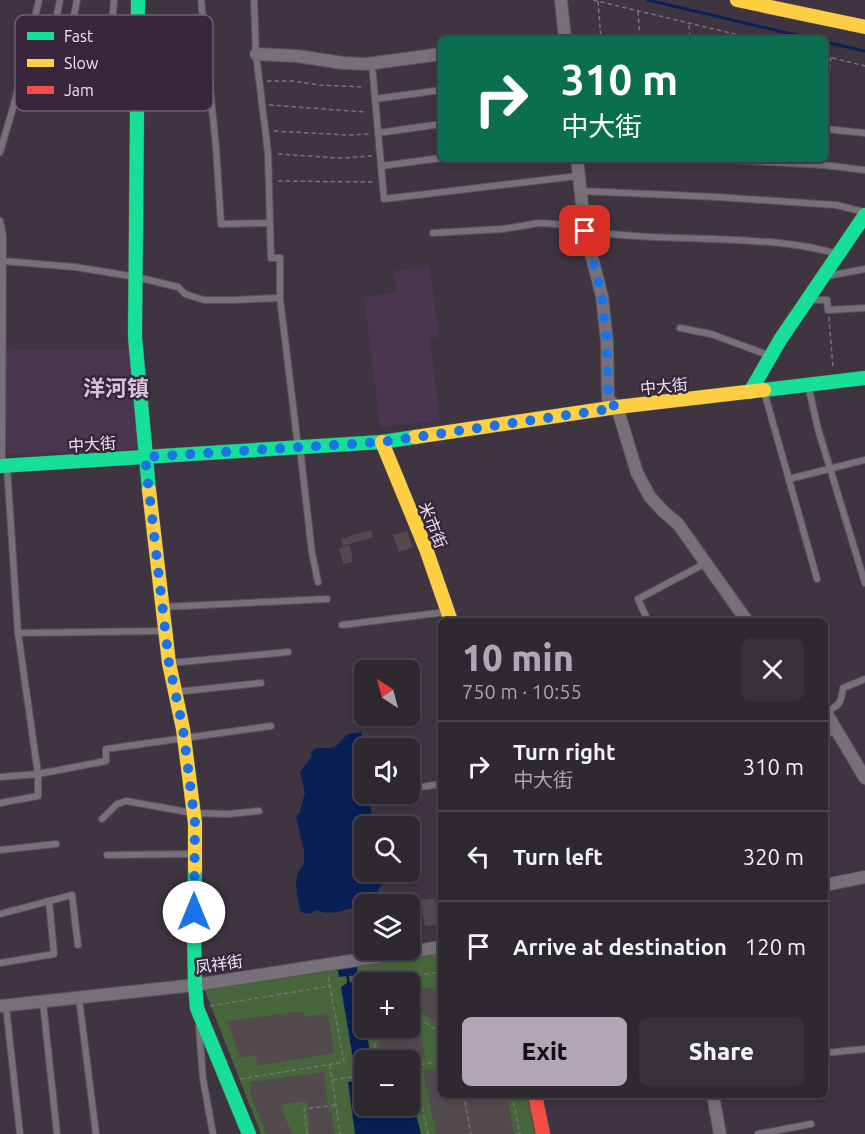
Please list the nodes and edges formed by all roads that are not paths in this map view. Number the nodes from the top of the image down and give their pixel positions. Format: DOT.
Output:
graph roads {
  1 [pos="39,0"];
  2 [pos="60,0"];
  3 [pos="77,0"];
  4 [pos="114,0"];
  5 [pos="201,0"];
  6 [pos="254,0"];
  7 [pos="561,0"];
  8 [pos="736,0"];
  9 [pos="35,15"];
  10 [pos="57,15"];
  11 [pos="74,15"];
  12 [pos="113,15"];
  13 [pos="203,15"];
  14 [pos="865,27"];
  15 [pos="565,36"];
  16 [pos="256,54"];
  17 [pos="438,54"];
  18 [pos="372,64"];
  19 [pos="438,90"];
  20 [pos="375,99"];
  21 [pos="15,101"];
  22 [pos="136,111"];
  23 [pos="212,111"];
  24 [pos="438,124"];
  25 [pos="828,129"];
  26 [pos="378,133"];
  27 [pos="865,133"];
  28 [pos="0,152"];
  29 [pos="438,158"];
  30 [pos="577,162"];
  31 [pos="768,162"];
  32 [pos="381,166"];
  33 [pos="865,170"];
  34 [pos="579,176"];
  35 [pos="580,191"];
  36 [pos="865,214"];
  37 [pos="0,221"];
  38 [pos="270,223"];
  39 [pos="584,228"];
  40 [pos="433,233"];
  41 [pos="838,254"];
  42 [pos="3,261"];
  43 [pos="865,269"];
  44 [pos="823,276"];
  45 [pos="136,277"];
  46 [pos="280,298"];
  47 [pos="807,300"];
  48 [pos="865,308"];
  49 [pos="680,328"];
  50 [pos="771,356"];
  51 [pos="865,378"];
  52 [pos="808,385"];
  53 [pos="757,391"];
  54 [pos="616,408"];
  55 [pos="382,442"];
  56 [pos="299,448"];
  57 [pos="145,457"];
  58 [pos="865,460"];
  59 [pos="3,466"];
  60 [pos="829,469"];
  61 [pos="789,479"];
  62 [pos="706,563"];
  63 [pos="818,579"];
  64 [pos="318,582"];
  65 [pos="865,583"];
  66 [pos="327,599"];
  67 [pos="162,607"];
  68 [pos="450,616"];
  69 [pos="647,618"];
  70 [pos="745,618"];
  71 [pos="342,625"];
  72 [pos="165,631"];
  73 [pos="18,633"];
  74 [pos="288,652"];
  75 [pos="169,663"];
  76 [pos="865,679"];
  77 [pos="261,683"];
  78 [pos="175,692"];
  79 [pos="828,711"];
  80 [pos="272,726"];
  81 [pos="831,732"];
  82 [pos="184,738"];
  83 [pos="38,774"];
  84 [pos="0,777"];
  85 [pos="865,778"];
  86 [pos="438,784"];
  87 [pos="420,787"];
  88 [pos="0,803"];
  89 [pos="260,811"];
  90 [pos="194,813"];
  91 [pos="102,819"];
  92 [pos="56,844"];
  93 [pos="0,850"];
  94 [pos="194,854"];
  95 [pos="107,855"];
  96 [pos="865,877"];
  97 [pos="828,884"];
  98 [pos="49,901"];
  99 [pos="0,914"];
  100 [pos="78,945"];
  101 [pos="438,947"];
  102 [pos="0,963"];
  103 [pos="195,985"];
  104 [pos="80,997"];
  105 [pos="43,1002"];
  106 [pos="3,1006"];
  107 [pos="865,1049"];
  108 [pos="828,1053"];
  109 [pos="537,1098"];
  110 [pos="714,1098"];
  111 [pos="810,1124"];
  112 [pos="20,1134"];
  113 [pos="57,1134"];
  114 [pos="96,1134"];
  115 [pos="213,1134"];
  116 [pos="249,1134"];
  117 [pos="543,1134"];
  118 [pos="720,1134"];
  119 [pos="758,1134"];
  1 -- 9 [label="lane"];
  2 -- 10 [label="lane"];
  3 -- 11 [label="lane"];
  4 -- 12 [label="lane"];
  5 -- 13 [label="lane"];
  6 -- 16 [label="lane"];
  7 -- 15 [label="street"];
  8 -- 14 [label="street"];
  16 -- 18 [label="street"];
  16 -- 38 [label="lane"];
  17 -- 18 [label="street"];
  18 -- 20 [label="lane"];
  19 -- 20 [label="lane"];
  20 -- 26 [label="lane"];
  21 -- 28 [label="lane"];
  22 -- 45 [label="street"];
  23 -- 38 [label="lane"];
  24 -- 26 [label="lane"];
  25 -- 27 [label="lane"];
  26 -- 32 [label="lane"];
  29 -- 32 [label="lane"];
  30 -- 34 [label="street"];
  31 -- 33 [label="lane"];
  32 -- 34 [label="lane"];
  34 -- 35 [label="street"];
  35 -- 36 [label="lane"];
  35 -- 39 [label="street"];
  36 -- 41 [label="street"];
  37 -- 42 [label="lane"];
  38 -- 46 [label="lane"];
  39 -- 40 [label="lane"];
  39 -- 41 [label="lane"];
  39 -- 54 [label="street"];
  41 -- 44 [label="street"];
  42 -- 45 [label="lane"];
  42 -- 59 [label="lane"];
  43 -- 44 [label="lane"];
  44 -- 47 [label="street"];
  45 -- 46 [label="lane"];
  45 -- 57 [label="street"];
  46 -- 56 [label="lane"];
  47 -- 48 [label="lane"];
  47 -- 50 [label="street"];
  49 -- 50 [label="lane"];
  50 -- 53 [label="street"];
  51 -- 52 [label="street, 中大街"];
  52 -- 53 [label="street, 中大街"];
  52 -- 60 [label="lane"];
  53 -- 54 [label="street, 中大街"];
  53 -- 61 [label="lane"];
  54 -- 55 [label="street, 中大街"];
  54 -- 62 [label="street"];
  55 -- 56 [label="street, 中大街"];
  55 -- 68 [label="street, 米市街"];
  56 -- 57 [label="street, 中大街"];
  56 -- 64 [label="lane"];
  57 -- 59 [label="street, 中大街"];
  57 -- 67 [label="street"];
  58 -- 60 [label="lane"];
  59 -- 73 [label="lane"];
  60 -- 61 [label="lane"];
  60 -- 65 [label="lane"];
  61 -- 63 [label="lane"];
  62 -- 69 [label="lane"];
  62 -- 70 [label="street"];
  66 -- 67 [label="lane"];
  67 -- 72 [label="street"];
  68 -- 71 [label="lane"];
  72 -- 73 [label="lane"];
  72 -- 75 [label="street"];
  73 -- 83 [label="lane"];
  74 -- 75 [label="lane"];
  75 -- 78 [label="street"];
  76 -- 79 [label="lane"];
  77 -- 78 [label="lane"];
  78 -- 82 [label="street"];
  80 -- 82 [label="lane"];
  81 -- 85 [label="street"];
  82 -- 83 [label="lane"];
  82 -- 90 [label="street"];
  83 -- 84 [label="lane"];
  83 -- 88 [label="lane"];
  86 -- 87 [label="lane"];
  89 -- 90 [label="lane"];
  90 -- 91 [label="lane"];
  90 -- 94 [label="street"];
  92 -- 93 [label="lane"];
  94 -- 95 [label="lane"];
  94 -- 103 [label="street"];
  96 -- 97 [label="street"];
  98 -- 99 [label="lane"];
  98 -- 100 [label="lane"];
  98 -- 102 [label="lane"];
  101 -- 103 [label="street, 凤祥街"];
  103 -- 104 [label="street, 凤祥街"];
  103 -- 115 [label="lane"];
  103 -- 116 [label="street"];
  104 -- 105 [label="street, 凤祥街"];
  104 -- 114 [label="lane"];
  105 -- 106 [label="street, 凤祥街"];
  105 -- 113 [label="lane"];
  106 -- 112 [label="lane"];
  107 -- 108 [label="lane"];
  109 -- 117 [label="street"];
  110 -- 118 [label="street"];
  111 -- 119 [label="lane"];
}
